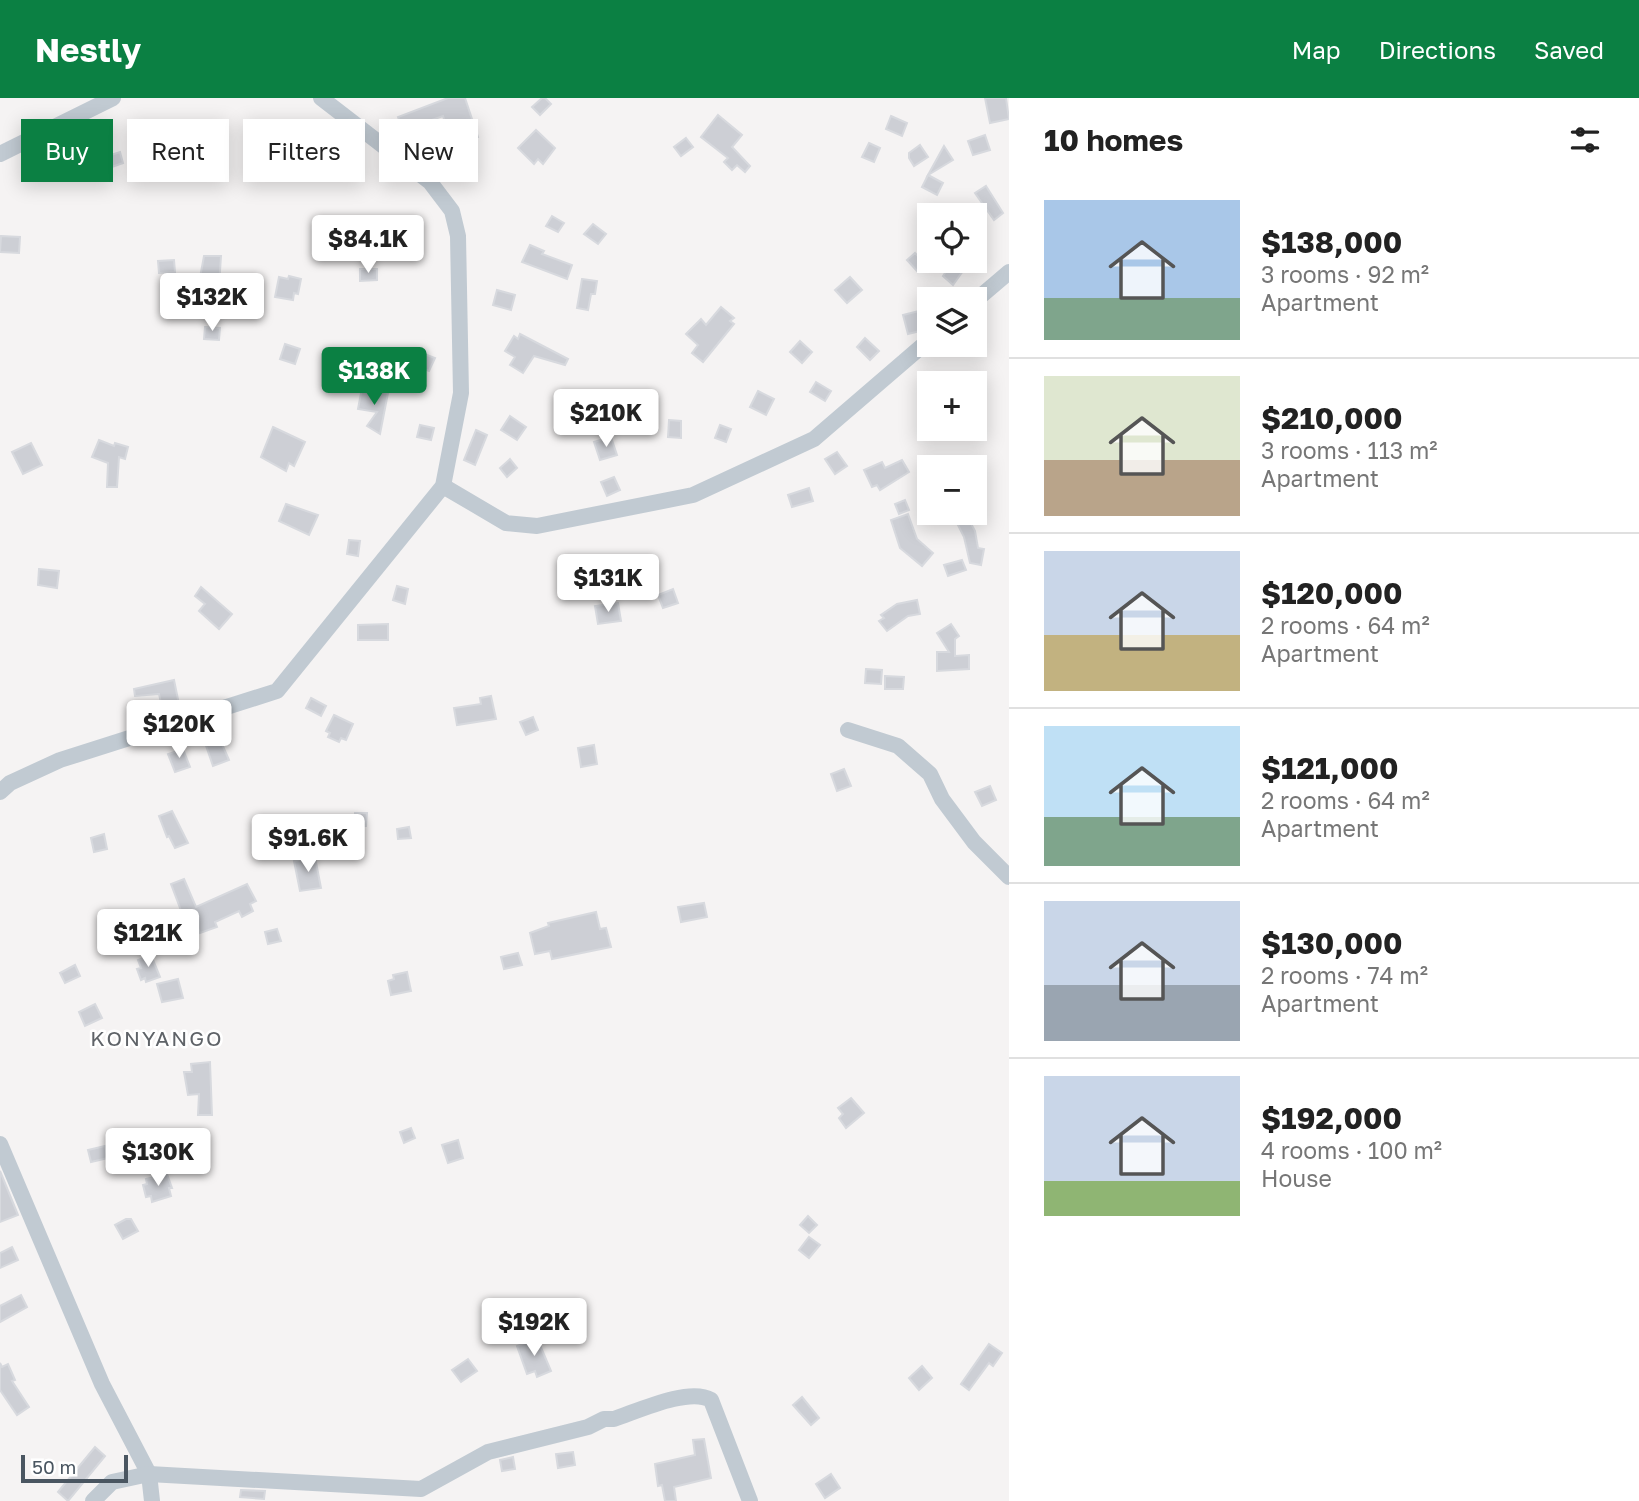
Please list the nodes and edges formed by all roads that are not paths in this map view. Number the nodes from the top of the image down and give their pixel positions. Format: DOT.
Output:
graph roads {
  1 [pos="113,98"];
  2 [pos="321,98"];
  3 [pos="0,154"];
  4 [pos="1009,272"];
  5 [pos="987,291"];
  6 [pos="917,350"];
  7 [pos="443,486"];
  8 [pos="848,730"];
  9 [pos="0,792"];
  10 [pos="1009,877"];
  11 [pos="0,1144"];
  12 [pos="149,1474"];
  13 [pos="93,1501"];
  14 [pos="152,1501"];
  15 [pos="750,1501"];
  1 -- 3 [label="street"];
  2 -- 7 [label="street"];
  4 -- 5 [label="street"];
  6 -- 7 [label="street"];
  7 -- 9 [label="street"];
  8 -- 10 [label="street"];
  11 -- 12 [label="street"];
  12 -- 13 [label="street"];
  12 -- 14 [label="street"];
  12 -- 15 [label="street"];
}
